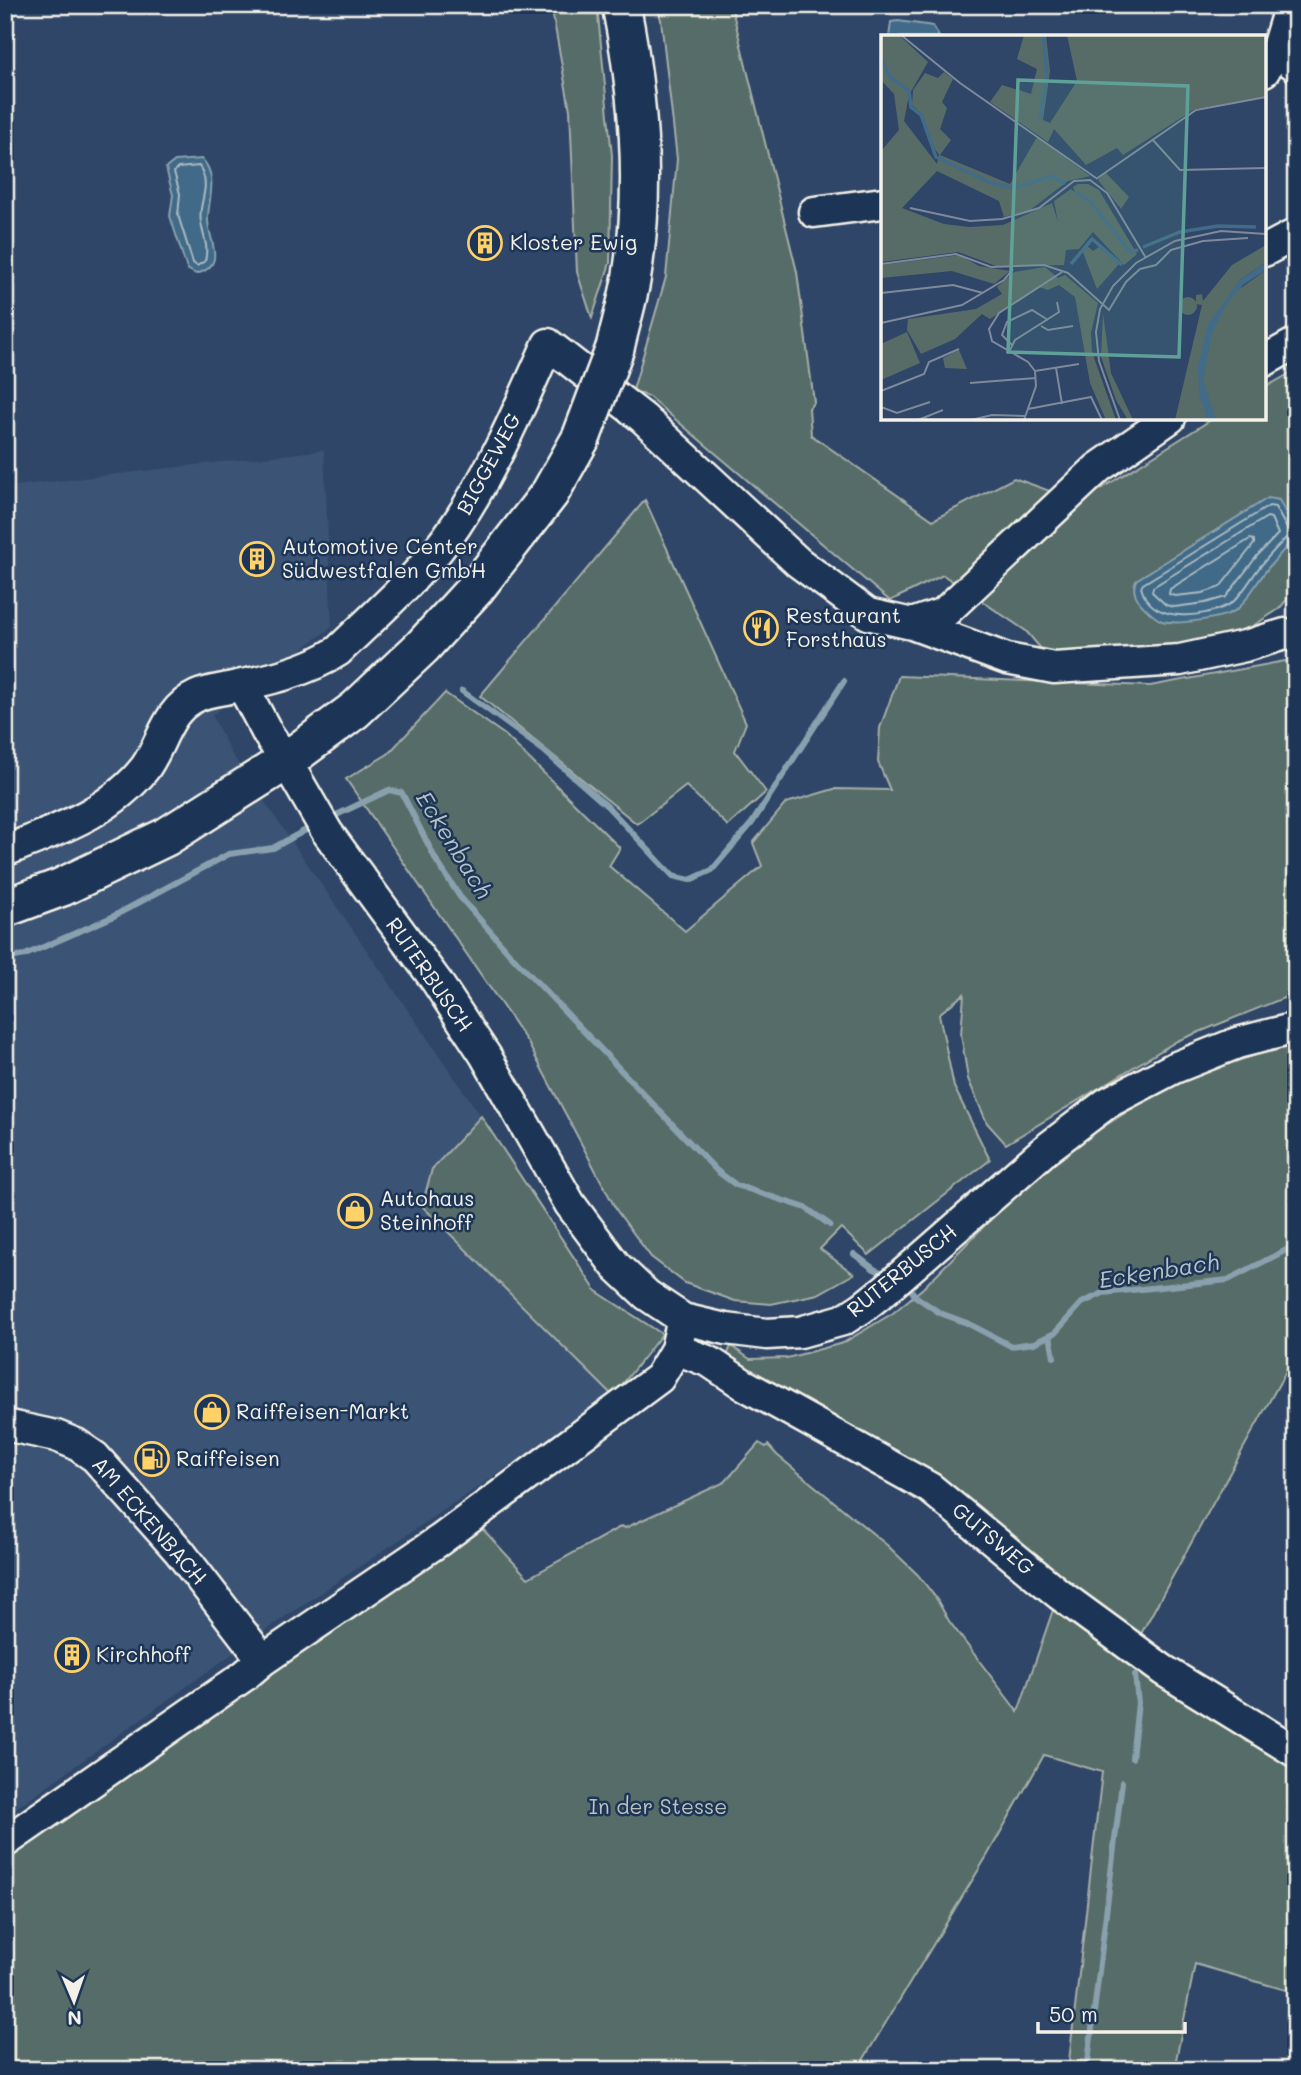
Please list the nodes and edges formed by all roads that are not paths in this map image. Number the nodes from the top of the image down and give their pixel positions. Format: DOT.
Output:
graph roads {
  1 [pos="621,5"];
  2 [pos="1290,5"];
  3 [pos="1278,63"];
  4 [pos="881,203"];
  5 [pos="814,212"];
  6 [pos="1296,234"];
  7 [pos="1266,250"];
  8 [pos="1296,343"];
  9 [pos="1266,360"];
  10 [pos="1167,420"];
  11 [pos="912,624"];
  12 [pos="1292,628"];
  13 [pos="242,685"];
  14 [pos="286,761"];
  15 [pos="5,851"];
  16 [pos="5,908"];
  17 [pos="1296,1028"];
  18 [pos="683,1319"];
  19 [pos="676,1349"];
  20 [pos="5,1425"];
  21 [pos="263,1660"];
  22 [pos="1296,1752"];
  23 [pos="5,1842"];
  1 -- 14 [label="main road, bridge"];
  2 -- 3 [label="street"];
  4 -- 5 [label="street"];
  6 -- 7 [label="street"];
  8 -- 9 [label="street"];
  10 -- 11 [label="street"];
  11 -- 12 [label="street"];
  11 -- 13 [label="street, BIGGEWEG"];
  13 -- 14 [label="street, RUTERBUSCH"];
  13 -- 15 [label="street, BIGGEWEG"];
  14 -- 16 [label="main road"];
  14 -- 18 [label="street, RUTERBUSCH"];
  17 -- 18 [label="street, RUTERBUSCH"];
  18 -- 19 [label="street"];
  19 -- 21 [label="street"];
  19 -- 22 [label="street, GUTSWEG"];
  20 -- 21 [label="street, AM ECKENBACH"];
  21 -- 23 [label="street"];
}
